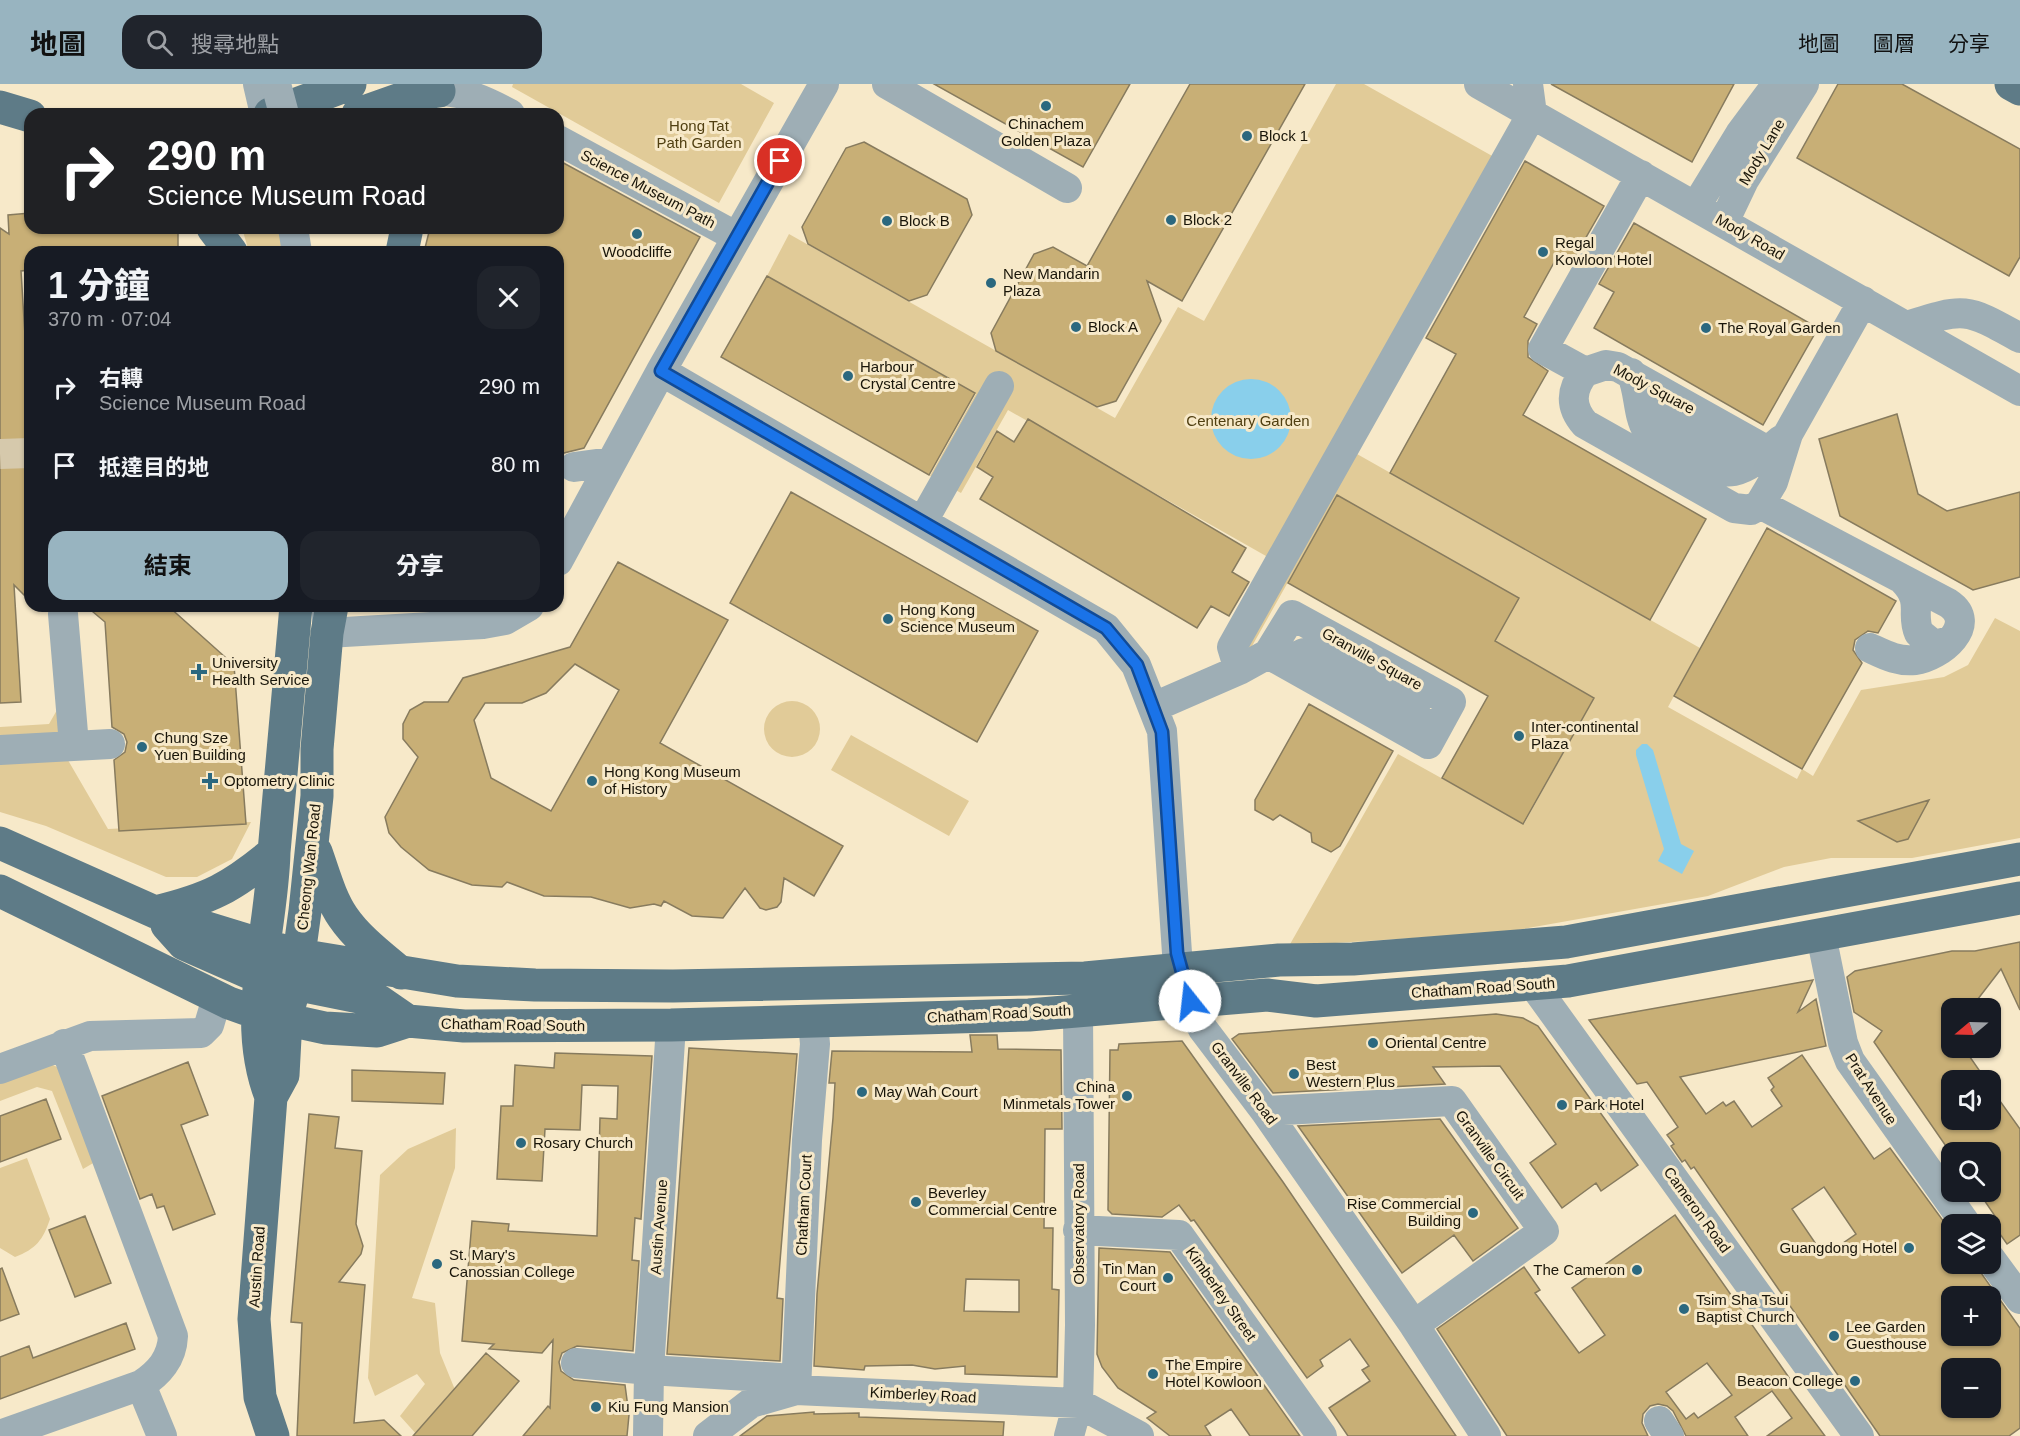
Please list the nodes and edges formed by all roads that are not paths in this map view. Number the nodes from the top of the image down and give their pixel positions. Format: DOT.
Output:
graph roads {
  1 [pos="258,84"];
  2 [pos="276,84"];
  3 [pos="350,84"];
  4 [pos="824,84"];
  5 [pos="887,84"];
  6 [pos="1479,84"];
  7 [pos="1528,84"];
  8 [pos="1777,84"];
  9 [pos="1804,84"];
  10 [pos="2011,84"];
  11 [pos="2020,89"];
  12 [pos="439,96"];
  13 [pos="0,107"];
  14 [pos="266,108"];
  15 [pos="282,108"];
  16 [pos="284,108"];
  17 [pos="374,108"];
  18 [pos="499,108"];
  19 [pos="24,114"];
  20 [pos="1532,114"];
  21 [pos="564,143"];
  22 [pos="1641,175"];
  23 [pos="1067,188"];
  24 [pos="1696,206"];
  25 [pos="1724,222"];
  26 [pos="737,237"];
  27 [pos="1863,302"];
  28 [pos="1907,326"];
  29 [pos="2020,338"];
  30 [pos="661,371"];
  31 [pos="1585,372"];
  32 [pos="1635,384"];
  33 [pos="999,386"];
  34 [pos="2020,392"];
  35 [pos="1771,448"];
  36 [pos="611,462"];
  37 [pos="574,467"];
  38 [pos="1760,504"];
  39 [pos="922,521"];
  40 [pos="568,526"];
  41 [pos="295,612"];
  42 [pos="519,612"];
  43 [pos="63,614"];
  44 [pos="329,615"];
  45 [pos="1870,648"];
  46 [pos="1276,658"];
  47 [pos="1239,670"];
  48 [pos="1154,707"];
  49 [pos="110,744"];
  50 [pos="74,745"];
  51 [pos="0,750"];
  52 [pos="0,843"];
  53 [pos="313,843"];
  54 [pos="274,852"];
  55 [pos="2020,859"];
  56 [pos="0,891"];
  57 [pos="2020,898"];
  58 [pos="155,912"];
  59 [pos="1821,934"];
  60 [pos="1488,948"];
  61 [pos="262,962"];
  62 [pos="1180,969"];
  63 [pos="401,973"];
  64 [pos="1533,984"];
  65 [pos="286,994"];
  66 [pos="217,998"];
  67 [pos="1190,1001"];
  68 [pos="1078,1010"];
  69 [pos="813,1021"];
  70 [pos="671,1025"];
  71 [pos="64,1044"];
  72 [pos="0,1069"];
  73 [pos="1265,1111"];
  74 [pos="1959,1214"];
  75 [pos="1078,1230"];
  76 [pos="2001,1273"];
  77 [pos="2020,1299"];
  78 [pos="1414,1325"];
  79 [pos="576,1363"];
  80 [pos="649,1370"];
  81 [pos="703,1373"];
  82 [pos="141,1384"];
  83 [pos="796,1390"];
  84 [pos="1078,1403"];
  85 [pos="715,1429"];
  86 [pos="646,1434"];
  87 [pos="0,1435"];
  88 [pos="162,1436"];
  89 [pos="273,1436"];
  90 [pos="1069,1436"];
  91 [pos="1138,1436"];
  92 [pos="1322,1436"];
  93 [pos="1486,1436"];
  94 [pos="1859,1436"];
  1 -- 14 [label="street"];
  2 -- 15 [label="street, bridge"];
  3 -- 16 [label="main road"];
  4 -- 26 [label="street"];
  5 -- 23 [label="street"];
  6 -- 20 [label="street, Mody Road"];
  7 -- 20 [label="street"];
  8 -- 24 [label="street, Mody Lane"];
  9 -- 25 [label="street, Mody Lane"];
  10 -- 11 [label="main road"];
  12 -- 17 [label="main road"];
  12 -- 18 [label="street"];
  13 -- 19 [label="main road"];
  20 -- 22 [label="street, Mody Road"];
  20 -- 47 [label="street"];
  21 -- 26 [label="street, Science Museum Path"];
  22 -- 24 [label="street, Mody Road"];
  22 -- 31 [label="street"];
  24 -- 25 [label="street, Mody Road"];
  25 -- 27 [label="street, Mody Road"];
  26 -- 30 [label="street"];
  27 -- 28 [label="street, Mody Road"];
  27 -- 35 [label="street"];
  28 -- 29 [label="street"];
  28 -- 34 [label="street, Mody Road"];
  30 -- 36 [label="street"];
  30 -- 39 [label="street, Granville Road"];
  31 -- 32 [label="street, Mody Square"];
  31 -- 38 [label="street"];
  32 -- 35 [label="street, Mody Square"];
  32 -- 35 [label="street"];
  33 -- 39 [label="street"];
  35 -- 38 [label="street"];
  36 -- 37 [label="street"];
  36 -- 40 [label="street"];
  38 -- 45 [label="street"];
  39 -- 48 [label="street, Granville Road"];
  41 -- 54 [label="main road"];
  42 -- 44 [label="street"];
  43 -- 50 [label="street"];
  44 -- 53 [label="main road, Cheong Wan Road"];
  46 -- 46 [label="street, Granville Square"];
  46 -- 47 [label="street, Granville Square"];
  47 -- 48 [label="street, Granville Square"];
  48 -- 62 [label="street, Granville Road"];
  49 -- 50 [label="street"];
  50 -- 51 [label="street"];
  52 -- 58 [label="main road"];
  53 -- 63 [label="main road"];
  53 -- 65 [label="main road, Cheong Wan Road"];
  54 -- 58 [label="main road"];
  54 -- 61 [label="main road"];
  55 -- 60 [label="main road"];
  56 -- 66 [label="main road"];
  57 -- 59 [label="main road, Chatham Road South"];
  58 -- 61 [label="main road"];
  59 -- 64 [label="main road, Chatham Road South"];
  59 -- 74 [label="street, Prat Avenue"];
  60 -- 62 [label="main road"];
  60 -- 64 [label="main road"];
  61 -- 65 [label="main road"];
  61 -- 65 [label="main road"];
  62 -- 63 [label="main road"];
  62 -- 67 [label="street, Granville Road"];
  63 -- 65 [label="main road"];
  64 -- 67 [label="main road, Chatham Road South"];
  64 -- 94 [label="street, Cameron Road"];
  65 -- 66 [label="main road"];
  65 -- 70 [label="main road, Chatham Road South"];
  65 -- 89 [label="main road, Austin Road"];
  66 -- 71 [label="street"];
  67 -- 68 [label="main road, Chatham Road South"];
  67 -- 73 [label="street, Granville Road"];
  68 -- 69 [label="main road, Chatham Road South"];
  68 -- 75 [label="street, Observatory Road"];
  69 -- 70 [label="main road, Chatham Road South"];
  69 -- 83 [label="street, Chatham Court"];
  70 -- 80 [label="street, Austin Avenue"];
  71 -- 72 [label="street"];
  71 -- 82 [label="street"];
  73 -- 78 [label="street, Granville Road"];
  73 -- 78 [label="street, Granville Circuit"];
  75 -- 84 [label="street, Observatory Road"];
  75 -- 92 [label="street, Kimberley Street"];
  76 -- 77 [label="street"];
  78 -- 93 [label="street, Granville Road"];
  79 -- 80 [label="street, Kimberley Road"];
  80 -- 81 [label="street, Kimberley Road"];
  80 -- 86 [label="street, Austin Avenue"];
  81 -- 83 [label="street, Kimberley Road"];
  81 -- 85 [label="street"];
  82 -- 87 [label="street"];
  82 -- 88 [label="street"];
  83 -- 84 [label="street, Kimberley Road"];
  83 -- 85 [label="street"];
  84 -- 90 [label="street, Observatory Road"];
  84 -- 91 [label="street, Kimberley Road"];
}
